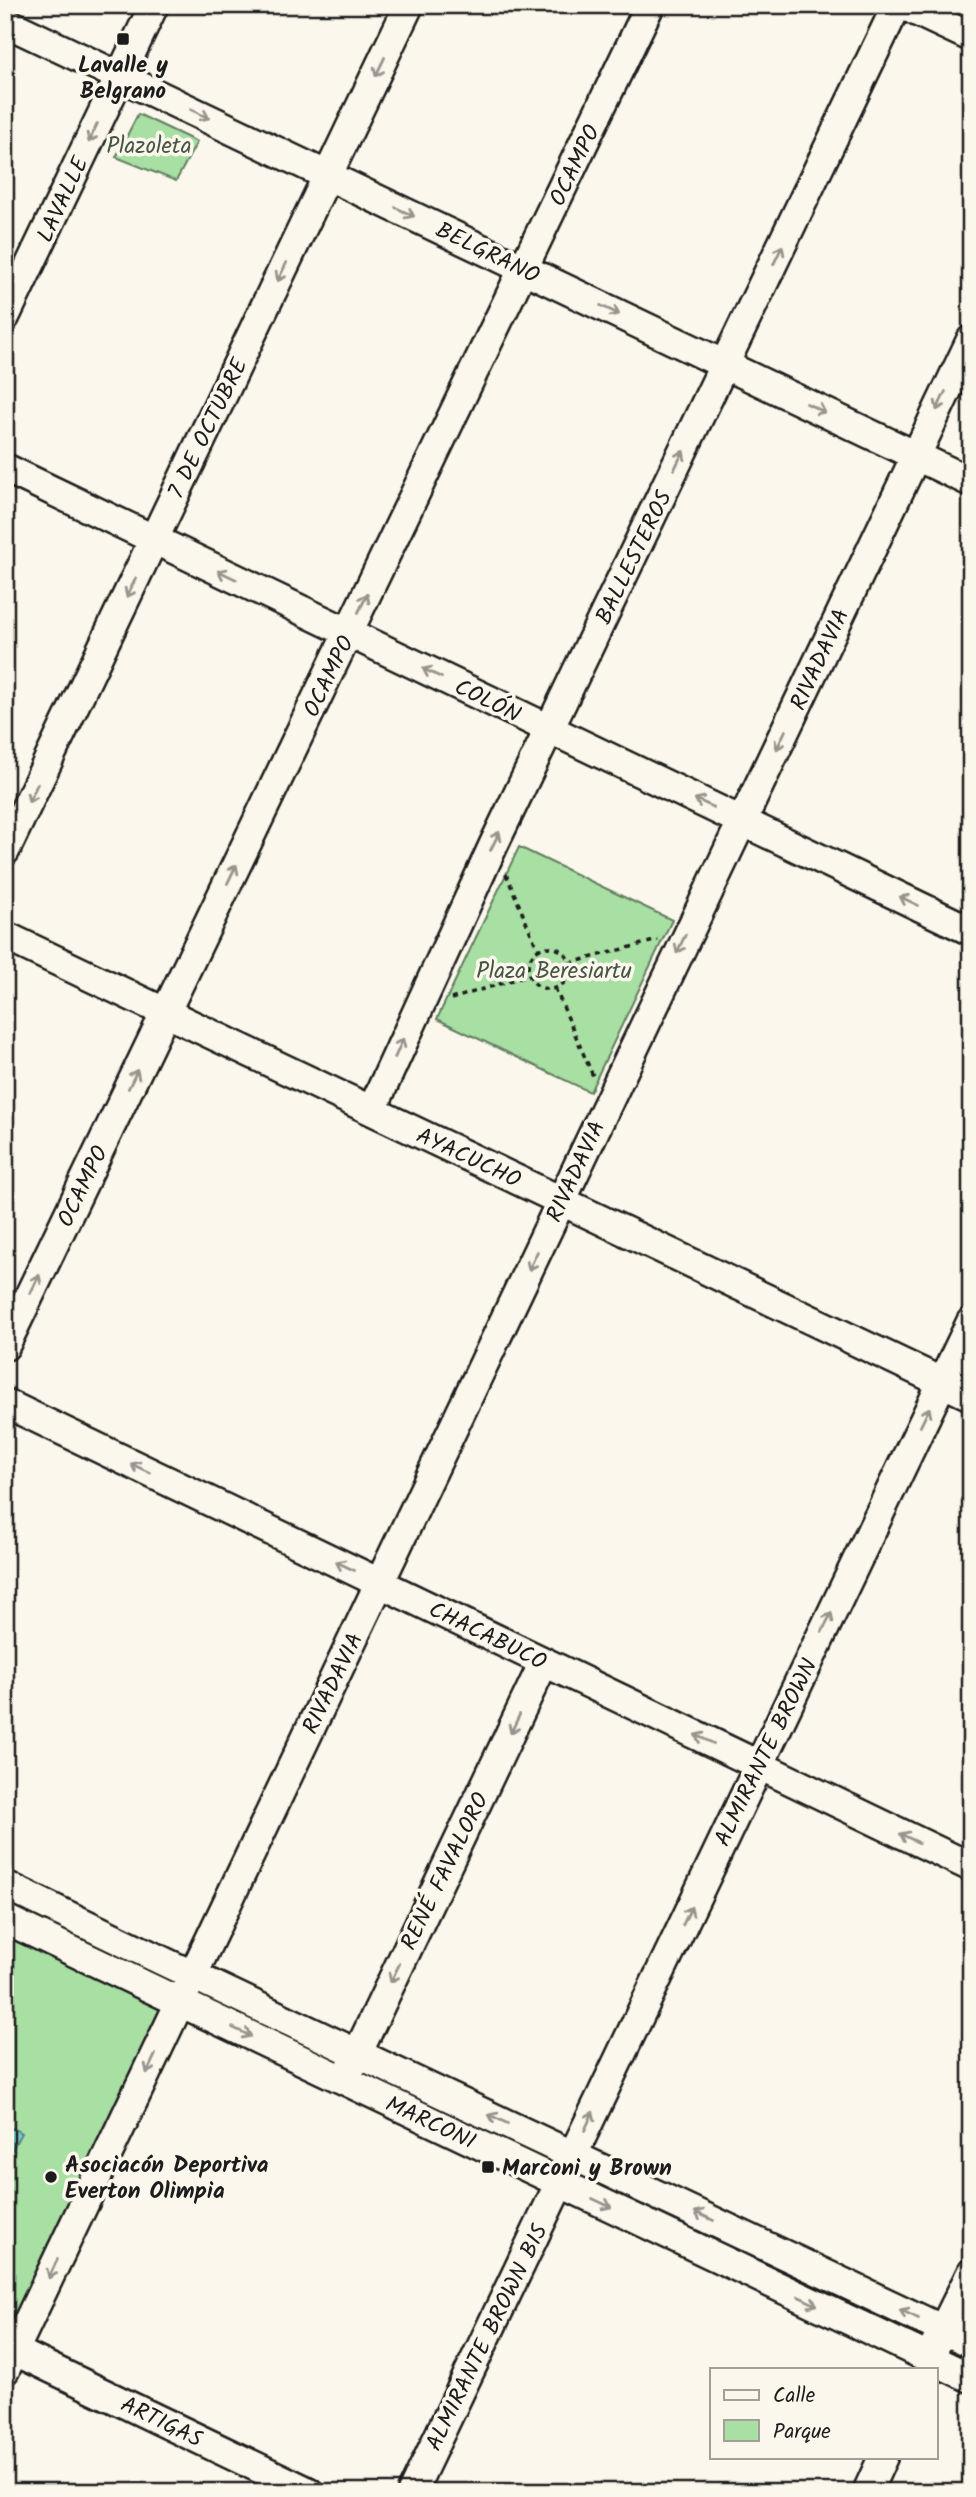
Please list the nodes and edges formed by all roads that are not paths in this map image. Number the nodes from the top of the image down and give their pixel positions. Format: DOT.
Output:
graph roads {
  1 [pos="154,5"];
  2 [pos="409,5"];
  3 [pos="650,5"];
  4 [pos="897,5"];
  5 [pos="903,5"];
  6 [pos="5,22"];
  7 [pos="971,37"];
  8 [pos="120,76"];
  9 [pos="328,176"];
  10 [pos="523,269"];
  11 [pos="5,317"];
  12 [pos="971,340"];
  13 [pos="725,365"];
  14 [pos="916,456"];
  15 [pos="5,468"];
  16 [pos="971,482"];
  17 [pos="154,539"];
  18 [pos="348,633"];
  19 [pos="550,730"];
  20 [pos="742,821"];
  21 [pos="5,851"];
  22 [pos="971,931"];
  23 [pos="5,936"];
  24 [pos="166,1012"];
  25 [pos="372,1110"];
  26 [pos="561,1201"];
  27 [pos="971,1322"];
  28 [pos="5,1346"];
  29 [pos="942,1382"];
  30 [pos="971,1396"];
  31 [pos="5,1403"];
  32 [pos="380,1583"];
  33 [pos="544,1662"];
  34 [pos="759,1765"];
  35 [pos="971,1867"];
  36 [pos="5,1885"];
  37 [pos="5,1919"];
  38 [pos="191,1975"];
  39 [pos="180,2002"];
  40 [pos="358,2052"];
  41 [pos="344,2080"];
  42 [pos="573,2154"];
  43 [pos="560,2183"];
  44 [pos="971,2273"];
  45 [pos="943,2330"];
  46 [pos="971,2343"];
  47 [pos="10,2361"];
  48 [pos="927,2364"];
  49 [pos="971,2378"];
  50 [pos="883,2458"];
  51 [pos="309,2492"];
  52 [pos="412,2492"];
  53 [pos="867,2492"];
  1 -- 8 [label="street, LAVALLE"];
  2 -- 9 [label="street, 7 DE OCTUBRE, one-way"];
  3 -- 10 [label="street, OCAMPO"];
  13 -- 4 [label="street, BALLESTEROS, one-way"];
  5 -- 7 [label="street"];
  6 -- 8 [label="street, BELGRANO"];
  8 -- 9 [label="street, BELGRANO, one-way"];
  8 -- 11 [label="street, LAVALLE, one-way"];
  9 -- 10 [label="street, BELGRANO, one-way"];
  9 -- 17 [label="street, 7 DE OCTUBRE, one-way"];
  10 -- 13 [label="street, BELGRANO, one-way"];
  18 -- 10 [label="street, OCAMPO, one-way"];
  12 -- 14 [label="street, RIVADAVIA, one-way"];
  13 -- 14 [label="street, BELGRANO, one-way"];
  19 -- 13 [label="street, BALLESTEROS, one-way"];
  14 -- 16 [label="street, BELGRANO"];
  14 -- 20 [label="street, RIVADAVIA, one-way"];
  15 -- 17 [label="street, COLÓN"];
  18 -- 17 [label="street, COLÓN, one-way"];
  17 -- 21 [label="street, 7 DE OCTUBRE, one-way"];
  19 -- 18 [label="street, COLÓN, one-way"];
  24 -- 18 [label="street, OCAMPO, one-way"];
  20 -- 19 [label="street, COLÓN, one-way"];
  25 -- 19 [label="street, BALLESTEROS, one-way"];
  22 -- 20 [label="street, COLÓN, one-way"];
  20 -- 26 [label="street, RIVADAVIA, one-way"];
  23 -- 24 [label="street, AYACUCHO"];
  24 -- 25 [label="street, AYACUCHO"];
  28 -- 24 [label="street, OCAMPO, one-way"];
  25 -- 26 [label="street, AYACUCHO"];
  26 -- 29 [label="street, AYACUCHO"];
  26 -- 32 [label="street, RIVADAVIA, one-way"];
  27 -- 29 [label="street, ALMIRANTE BROWN"];
  29 -- 30 [label="street, AYACUCHO"];
  34 -- 29 [label="street, ALMIRANTE BROWN, one-way"];
  32 -- 31 [label="street, CHACABUCO, one-way"];
  32 -- 33 [label="street, CHACABUCO"];
  32 -- 38 [label="street, RIVADAVIA"];
  34 -- 33 [label="street, CHACABUCO, one-way"];
  33 -- 40 [label="street, RENÉ FAVALORO, one-way"];
  35 -- 34 [label="street, CHACABUCO, one-way"];
  42 -- 34 [label="street, ALMIRANTE BROWN, one-way"];
  36 -- 38 [label="street, MARCONI"];
  37 -- 39 [label="street, MARCONI"];
  38 -- 39 [label="street, RIVADAVIA"];
  38 -- 40 [label="street, MARCONI"];
  39 -- 41 [label="street, MARCONI, one-way"];
  39 -- 47 [label="street, RIVADAVIA, one-way"];
  40 -- 41 [label="street, RENÉ FAVALORO"];
  42 -- 40 [label="street, MARCONI, one-way"];
  41 -- 43 [label="street, MARCONI"];
  42 -- 43 [label="street, ALMIRANTE BROWN"];
  45 -- 42 [label="street, MARCONI, one-way"];
  43 -- 48 [label="street, MARCONI, one-way"];
  43 -- 52 [label="street, ALMIRANTE BROWN BIS"];
  44 -- 45 [label="street"];
  45 -- 46 [label="street, MARCONI"];
  45 -- 48 [label="street"];
  47 -- 51 [label="street, ARTIGAS"];
  48 -- 49 [label="street, MARCONI"];
  50 -- 53 [label="street"];
}
